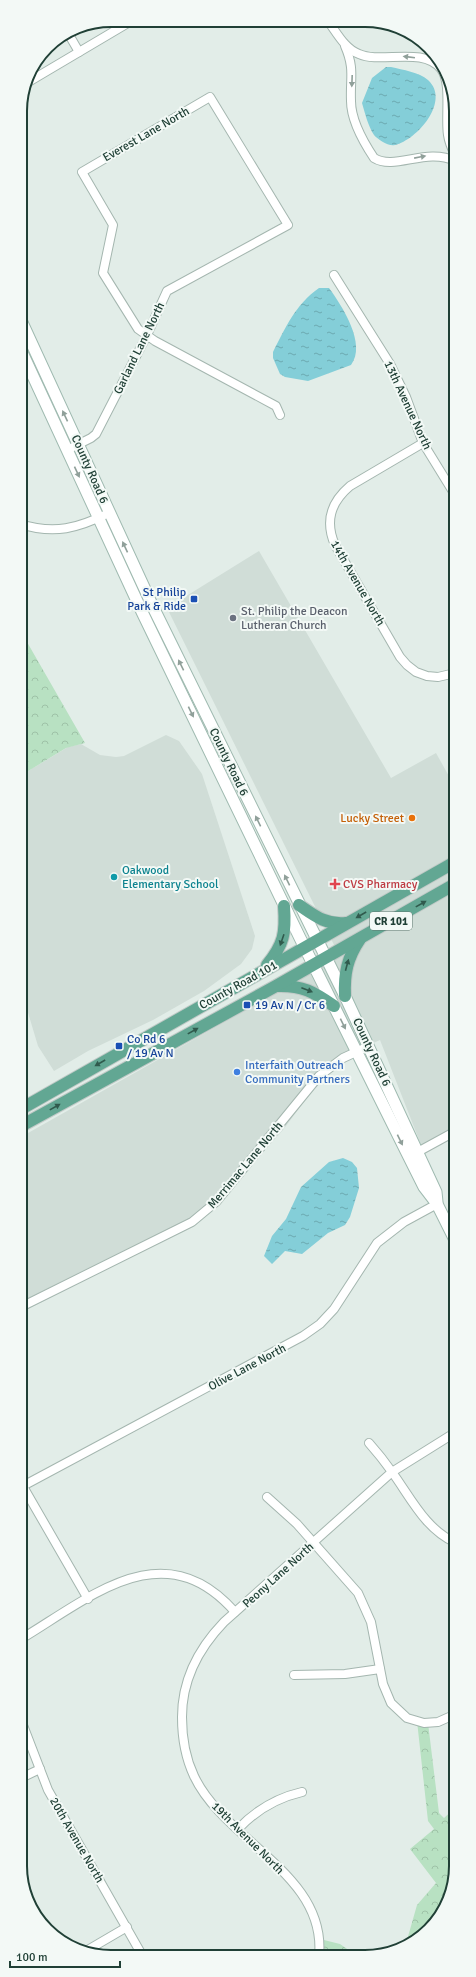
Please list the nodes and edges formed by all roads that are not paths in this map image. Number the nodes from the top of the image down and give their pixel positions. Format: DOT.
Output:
graph roads {
  1 [pos="121,27"];
  2 [pos="332,27"];
  3 [pos="70,37"];
  4 [pos="344,43"];
  5 [pos="79,52"];
  6 [pos="433,62"];
  7 [pos="33,79"];
  8 [pos="446,92"];
  9 [pos="449,138"];
  10 [pos="449,158"];
  11 [pos="288,225"];
  12 [pos="334,275"];
  13 [pos="27,333"];
  14 [pos="147,336"];
  15 [pos="27,363"];
  16 [pos="280,415"];
  17 [pos="423,443"];
  18 [pos="79,445"];
  19 [pos="67,450"];
  20 [pos="449,485"];
  21 [pos="109,513"];
  22 [pos="98,518"];
  23 [pos="27,526"];
  24 [pos="449,674"];
  25 [pos="449,866"];
  26 [pos="449,888"];
  27 [pos="299,905"];
  28 [pos="284,906"];
  29 [pos="347,923"];
  30 [pos="362,937"];
  31 [pos="317,940"];
  32 [pos="304,948"];
  33 [pos="326,957"];
  34 [pos="312,964"];
  35 [pos="264,970"];
  36 [pos="276,986"];
  37 [pos="345,996"];
  38 [pos="334,1006"];
  39 [pos="369,1046"];
  40 [pos="356,1052"];
  41 [pos="27,1105"];
  42 [pos="27,1122"];
  43 [pos="449,1135"];
  44 [pos="414,1155"];
  45 [pos="437,1204"];
  46 [pos="449,1228"];
  47 [pos="27,1304"];
  48 [pos="449,1436"];
  49 [pos="369,1443"];
  50 [pos="392,1472"];
  51 [pos="27,1482"];
  52 [pos="27,1495"];
  53 [pos="267,1497"];
  54 [pos="449,1539"];
  55 [pos="314,1542"];
  56 [pos="88,1599"];
  57 [pos="235,1612"];
  58 [pos="27,1635"];
  59 [pos="380,1669"];
  60 [pos="294,1675"];
  61 [pos="449,1717"];
  62 [pos="27,1735"];
  63 [pos="40,1769"];
  64 [pos="27,1775"];
  65 [pos="302,1792"];
  66 [pos="238,1829"];
  67 [pos="127,1927"];
  68 [pos="92,1947"];
  69 [pos="139,1950"];
  70 [pos="319,1950"];
  1 -- 5 [label="street"];
  2 -- 4 [label="street"];
  3 -- 5 [label="street"];
  6 -- 4 [label="street, one-way"];
  4 -- 10 [label="street, one-way"];
  5 -- 7 [label="street"];
  9 -- 8 [label="street, one-way"];
  11 -- 14 [label="street, Garland Lane North"];
  11 -- 14 [label="street, Everest Lane North"];
  12 -- 17 [label="street, 13th Avenue North"];
  18 -- 13 [label="main road, County Road 6, one-way"];
  14 -- 16 [label="street"];
  14 -- 18 [label="street, Garland Lane North"];
  15 -- 19 [label="main road, County Road 6"];
  17 -- 20 [label="street, 13th Avenue North"];
  17 -- 24 [label="street, 14th Avenue North"];
  18 -- 19 [label="street, Garland Lane North"];
  18 -- 21 [label="main road, County Road 6"];
  19 -- 22 [label="main road, County Road 6, one-way"];
  21 -- 22 [label="street"];
  27 -- 21 [label="main road, County Road 6, one-way"];
  22 -- 23 [label="street"];
  22 -- 28 [label="main road, County Road 6, one-way"];
  25 -- 29 [label="main road, County Road 101 / CR 101, one-way"];
  30 -- 26 [label="main road, County Road 101 / CR 101, one-way"];
  27 -- 29 [label="main road"];
  27 -- 31 [label="main road, County Road 6"];
  28 -- 32 [label="main road, County Road 6"];
  28 -- 35 [label="main road, one-way"];
  29 -- 31 [label="main road, County Road 101 / CR 101"];
  30 -- 33 [label="main road, County Road 101 / CR 101"];
  37 -- 30 [label="main road, one-way"];
  31 -- 32 [label="main road, County Road 101 / CR 101"];
  31 -- 33 [label="main road, County Road 6"];
  32 -- 34 [label="main road, County Road 6"];
  32 -- 35 [label="main road, County Road 101 / CR 101"];
  33 -- 34 [label="main road, County Road 101 / CR 101"];
  33 -- 37 [label="main road, County Road 6"];
  34 -- 36 [label="main road, County Road 101 / CR 101"];
  34 -- 38 [label="main road, County Road 6"];
  35 -- 41 [label="main road, County Road 101 / CR 101, one-way"];
  36 -- 38 [label="main road, one-way"];
  42 -- 36 [label="main road, County Road 101 / CR 101, one-way"];
  37 -- 39 [label="main road, County Road 6"];
  38 -- 40 [label="main road, County Road 6, one-way"];
  39 -- 40 [label="street, Merrimac Lane North"];
  39 -- 44 [label="main road, County Road 6"];
  40 -- 44 [label="main road, County Road 6, one-way"];
  40 -- 47 [label="street, Merrimac Lane North"];
  43 -- 44 [label="street"];
  44 -- 45 [label="main road, County Road 6"];
  45 -- 46 [label="main road, County Road 6"];
  45 -- 51 [label="street, Olive Lane North"];
  48 -- 50 [label="street, Peony Lane North"];
  49 -- 50 [label="street"];
  50 -- 54 [label="street"];
  50 -- 55 [label="street, Peony Lane North"];
  52 -- 56 [label="street"];
  53 -- 55 [label="street"];
  55 -- 57 [label="street, Peony Lane North"];
  55 -- 59 [label="street"];
  56 -- 57 [label="street, Peony Lane North"];
  56 -- 58 [label="street, Peony Lane North"];
  57 -- 66 [label="street, 19th Avenue North"];
  59 -- 60 [label="street"];
  59 -- 61 [label="street"];
  62 -- 63 [label="street, 20th Avenue North"];
  63 -- 64 [label="street"];
  63 -- 67 [label="street, 20th Avenue North"];
  65 -- 66 [label="street"];
  66 -- 70 [label="street, 19th Avenue North"];
  67 -- 68 [label="street"];
  67 -- 69 [label="street, 20th Avenue North"];
}
